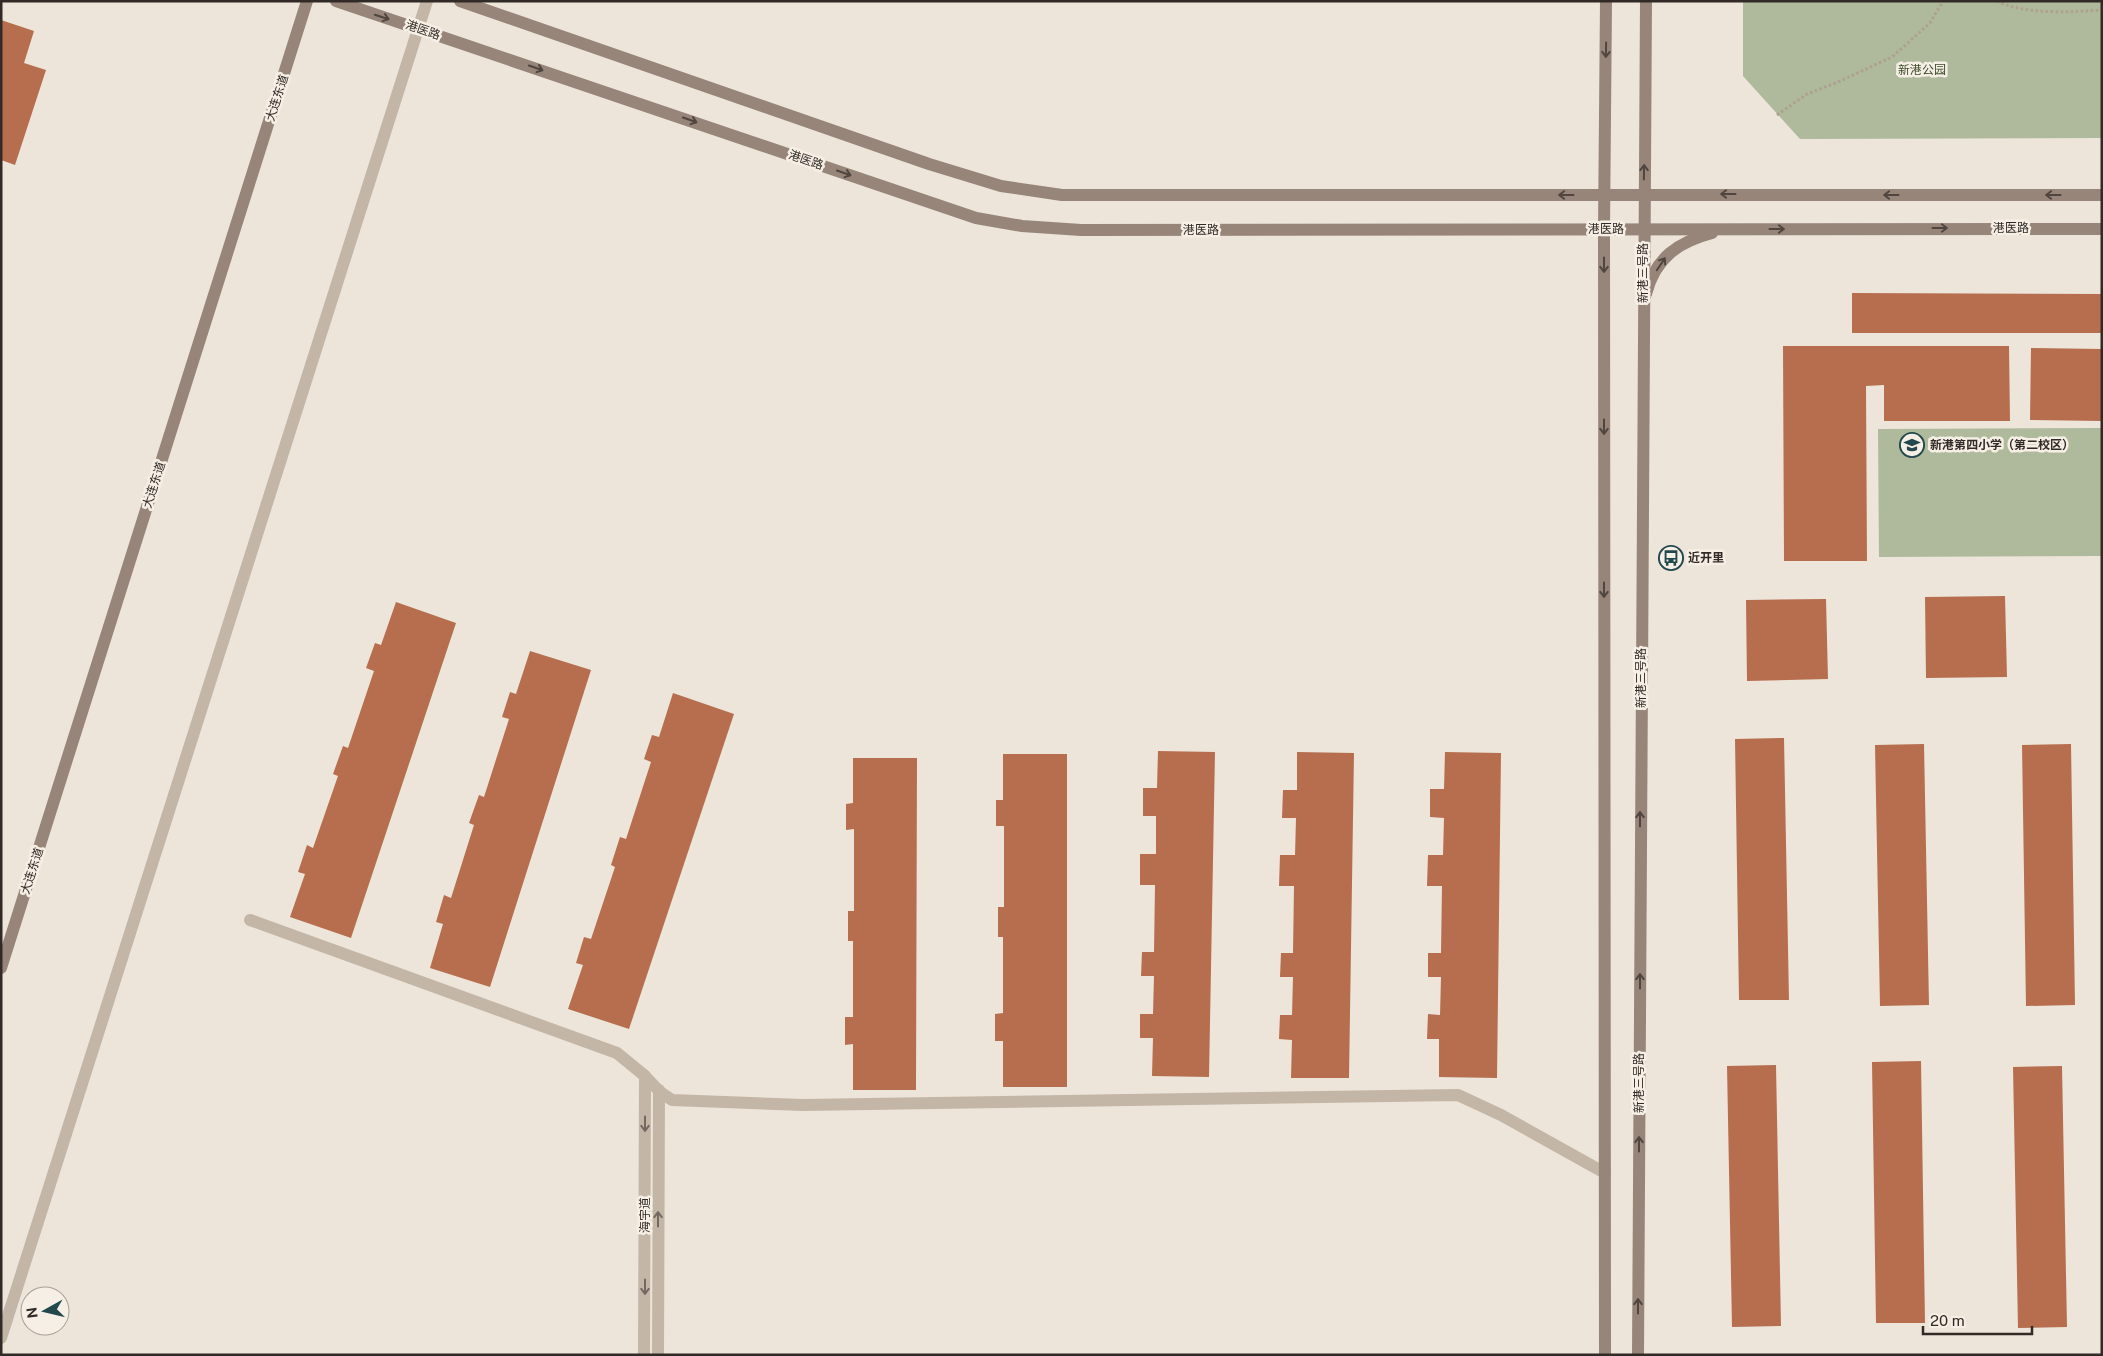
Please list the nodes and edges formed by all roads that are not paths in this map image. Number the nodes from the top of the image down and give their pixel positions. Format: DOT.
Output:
graph roads {
  1 [pos="308,1"];
  2 [pos="336,1"];
  3 [pos="427,1"];
  4 [pos="460,1"];
  5 [pos="1606,1"];
  6 [pos="1646,1"];
  7 [pos="418,29"];
  8 [pos="1644,194"];
  9 [pos="1604,195"];
  10 [pos="2102,195"];
  11 [pos="1604,229"];
  12 [pos="1643,229"];
  13 [pos="1728,229"];
  14 [pos="2102,229"];
  15 [pos="1643,308"];
  16 [pos="250,920"];
  17 [pos="1,968"];
  18 [pos="645,1076"];
  19 [pos="658,1090"];
  20 [pos="1605,1173"];
  21 [pos="1,1338"];
  22 [pos="644,1355"];
  23 [pos="658,1355"];
  24 [pos="1605,1355"];
  25 [pos="1638,1355"];
  1 -- 17 [label="street, 大连东道"];
  2 -- 7 [label="street, 港医路, one-way"];
  3 -- 7 [label="street"];
  9 -- 4 [label="street, one-way"];
  5 -- 9 [label="street, one-way"];
  8 -- 6 [label="street, 新港三号路, one-way"];
  7 -- 11 [label="street, 港医路, one-way"];
  7 -- 21 [label="street"];
  8 -- 9 [label="street"];
  10 -- 8 [label="street, one-way"];
  8 -- 12 [label="street, 新港三号路"];
  9 -- 11 [label="street"];
  11 -- 12 [label="street, 港医路"];
  11 -- 20 [label="street, one-way"];
  12 -- 13 [label="street, 港医路"];
  12 -- 15 [label="street, 新港三号路"];
  13 -- 14 [label="street, 港医路, one-way"];
  15 -- 13 [label="street, one-way"];
  25 -- 15 [label="street, 新港三号路, one-way"];
  16 -- 18 [label="street"];
  18 -- 19 [label="street"];
  18 -- 22 [label="street, 海宇道, one-way"];
  19 -- 20 [label="street"];
  23 -- 19 [label="street, 海宇道, one-way"];
  20 -- 24 [label="street"];
}
